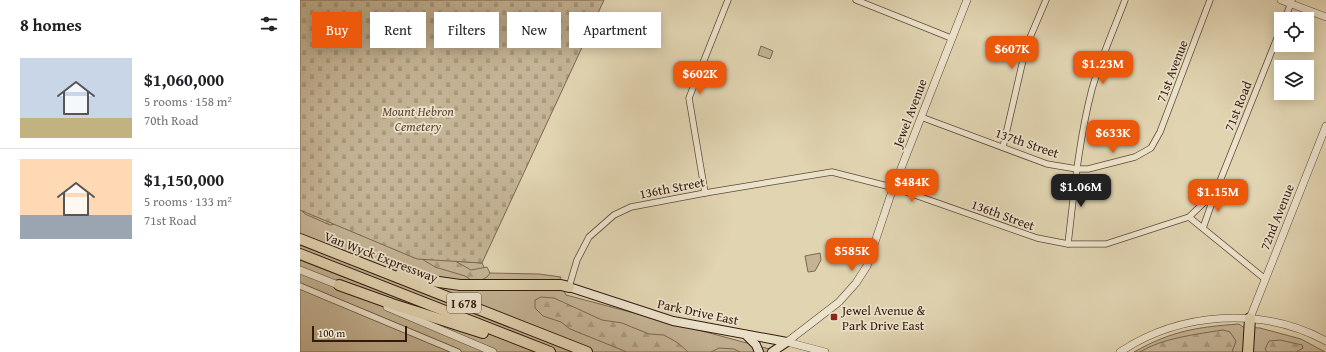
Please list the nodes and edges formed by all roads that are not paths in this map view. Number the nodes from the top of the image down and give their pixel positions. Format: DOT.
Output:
graph roads {
  1 [pos="728,0"];
  2 [pos="856,0"];
  3 [pos="967,0"];
  4 [pos="1046,0"];
  5 [pos="1125,0"];
  6 [pos="1210,0"];
  7 [pos="1281,0"];
  8 [pos="1292,2"];
  9 [pos="1288,12"];
  10 [pos="1326,17"];
  11 [pos="951,38"];
  12 [pos="1274,46"];
  13 [pos="921,117"];
  14 [pos="1326,126"];
  15 [pos="1003,147"];
  16 [pos="1151,148"];
  17 [pos="1077,169"];
  18 [pos="895,188"];
  19 [pos="1216,191"];
  20 [pos="705,193"];
  21 [pos="1190,217"];
  22 [pos="1203,228"];
  23 [pos="300,239"];
  24 [pos="1068,244"];
  25 [pos="300,254"];
  26 [pos="340,255"];
  27 [pos="300,271"];
  28 [pos="1265,279"];
  29 [pos="339,285"];
  30 [pos="300,286"];
  31 [pos="569,287"];
  32 [pos="1250,318"];
  33 [pos="745,334"];
  34 [pos="1326,341"];
  35 [pos="787,342"];
  36 [pos="458,352"];
  37 [pos="493,352"];
  38 [pos="538,352"];
  39 [pos="550,352"];
  40 [pos="587,352"];
  41 [pos="759,352"];
  42 [pos="772,352"];
  43 [pos="781,352"];
  44 [pos="825,352"];
  45 [pos="1120,352"];
  46 [pos="1248,352"];
  1 -- 20 [label="street"];
  2 -- 11 [label="street"];
  3 -- 11 [label="street, Jewel Avenue"];
  4 -- 15 [label="street"];
  5 -- 17 [label="street"];
  6 -- 16 [label="street, 71st Avenue"];
  7 -- 8 [label="street"];
  8 -- 9 [label="street"];
  8 -- 10 [label="street"];
  11 -- 13 [label="street, Jewel Avenue"];
  12 -- 19 [label="street, 71st Road"];
  13 -- 15 [label="street, 137th Street"];
  13 -- 18 [label="street, Jewel Avenue"];
  14 -- 28 [label="street, 72nd Avenue"];
  15 -- 17 [label="street, 137th Street"];
  16 -- 17 [label="street, 137th Street"];
  17 -- 24 [label="street"];
  18 -- 20 [label="street, 136th Street"];
  18 -- 24 [label="street, 136th Street"];
  18 -- 35 [label="street, Jewel Avenue"];
  19 -- 21 [label="street, 71st Road"];
  19 -- 22 [label="street, 71st Road"];
  20 -- 31 [label="street, 136th Street"];
  21 -- 22 [label="street"];
  21 -- 24 [label="street, 136th Street"];
  22 -- 28 [label="street"];
  23 -- 26 [label="highway, Van Wyck Expressway / I 678"];
  25 -- 39 [label="highway, Van Wyck Expressway / I 678"];
  26 -- 31 [label="highway"];
  26 -- 40 [label="highway, Van Wyck Expressway / I 678"];
  27 -- 29 [label="street"];
  28 -- 32 [label="street, 72nd Avenue"];
  29 -- 37 [label="street"];
  29 -- 38 [label="highway"];
  30 -- 36 [label="street"];
  31 -- 33 [label="main road, Park Drive East"];
  32 -- 34 [label="street"];
  32 -- 45 [label="street"];
  32 -- 46 [label="highway"];
  33 -- 35 [label="main road, Park Drive East"];
  33 -- 41 [label="main road"];
  35 -- 42 [label="main road, Jewel Avenue"];
  35 -- 43 [label="main road, Jewel Avenue"];
  35 -- 44 [label="street, Park Drive East"];
}
